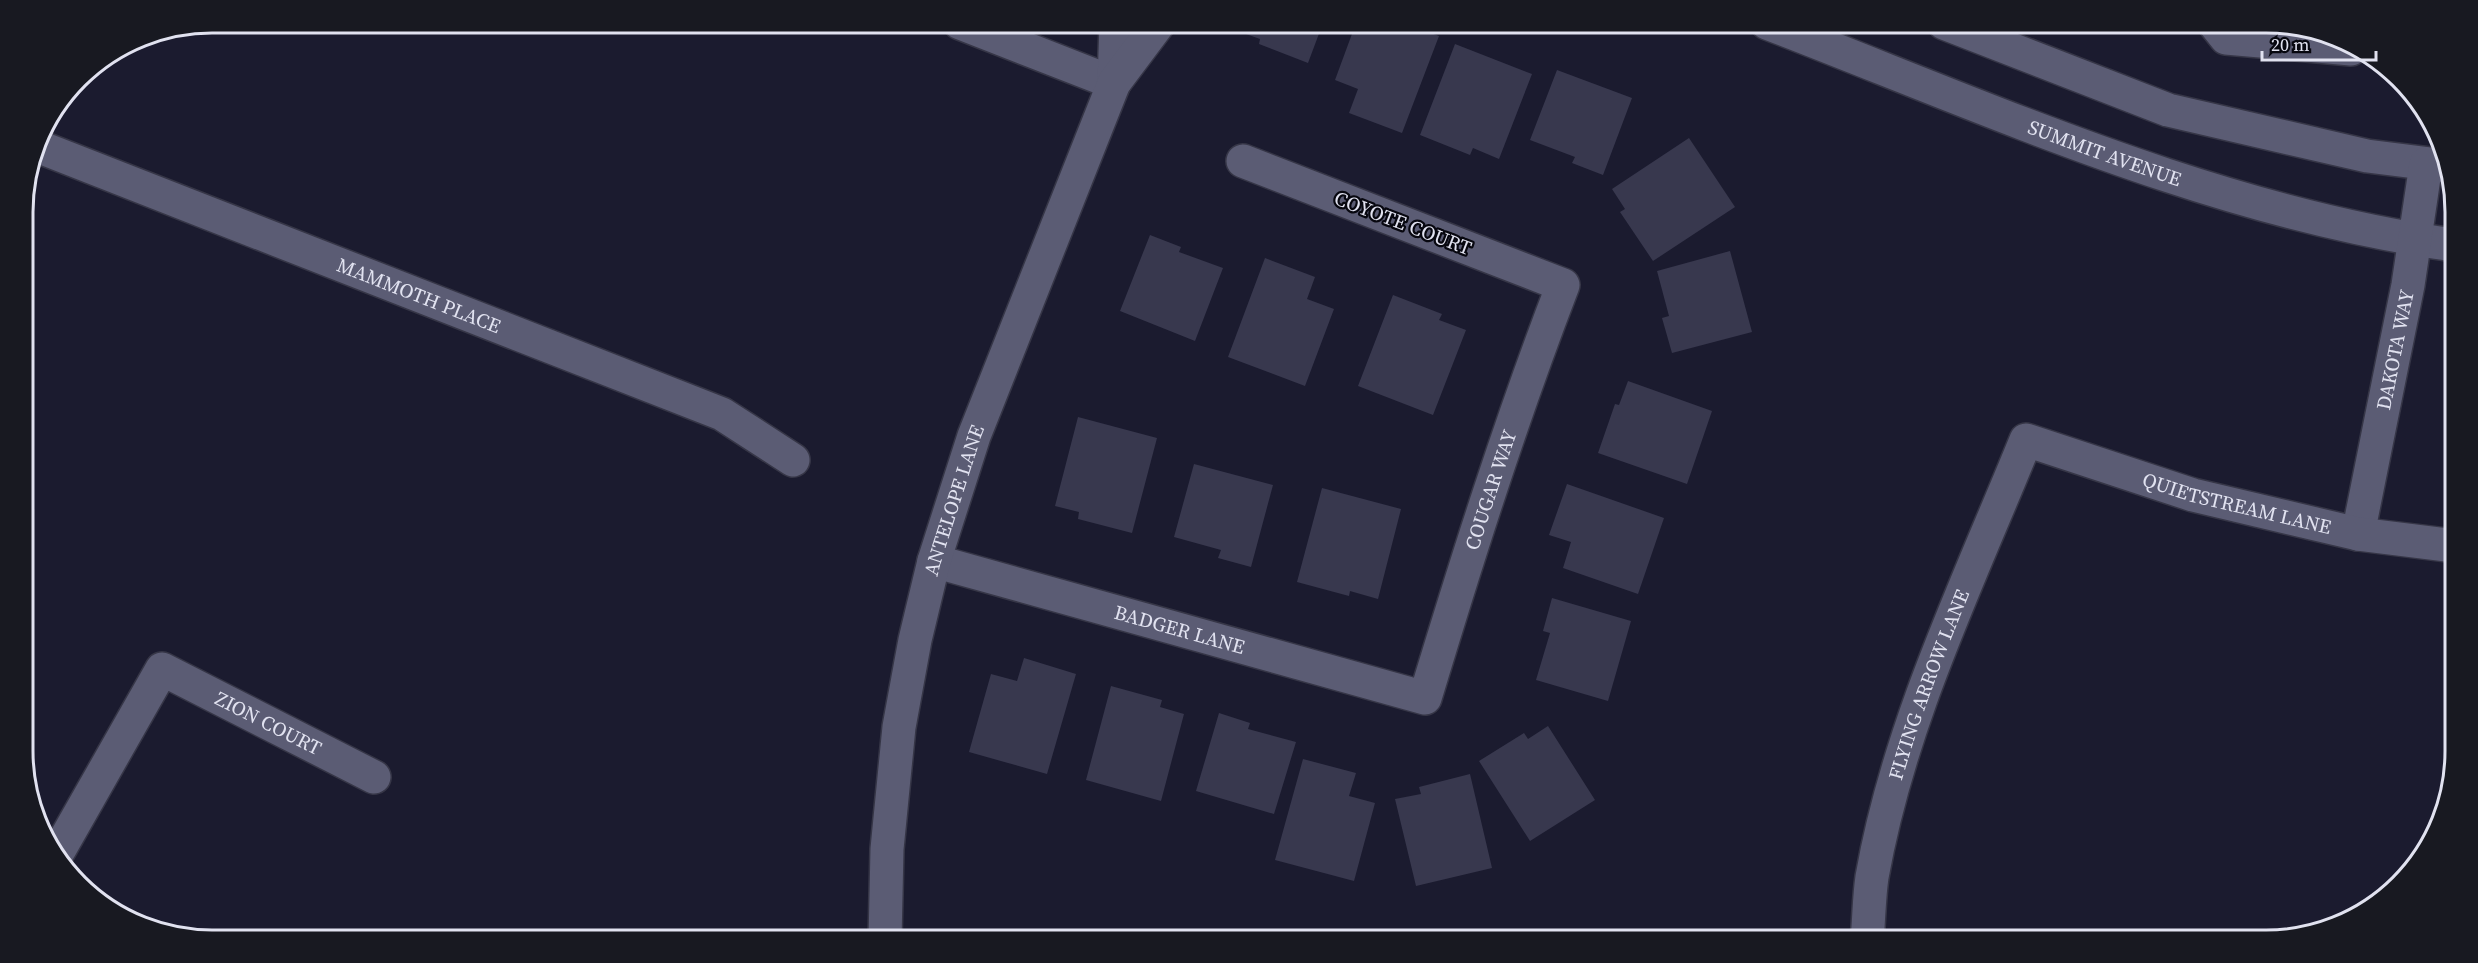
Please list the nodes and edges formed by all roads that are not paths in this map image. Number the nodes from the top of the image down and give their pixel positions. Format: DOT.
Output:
graph roads {
  1 [pos="988,33"];
  2 [pos="1116,33"];
  3 [pos="1151,33"];
  4 [pos="1795,33"];
  5 [pos="1972,33"];
  6 [pos="2222,33"];
  7 [pos="2334,48"];
  8 [pos="1114,83"];
  9 [pos="45,149"];
  10 [pos="1243,161"];
  11 [pos="2437,165"];
  12 [pos="2416,240"];
  13 [pos="2445,244"];
  14 [pos="1563,285"];
  15 [pos="2026,440"];
  16 [pos="793,460"];
  17 [pos="2358,534"];
  18 [pos="2445,545"];
  19 [pos="934,561"];
  20 [pos="1425,698"];
  21 [pos="374,777"];
  22 [pos="61,847"];
  23 [pos="885,930"];
  24 [pos="1868,930"];
  1 -- 8 [label="street"];
  2 -- 8 [label="street, ANTELOPE LANE"];
  3 -- 8 [label="street, ANTELOPE LANE"];
  4 -- 12 [label="street, SUMMIT AVENUE"];
  5 -- 11 [label="street"];
  6 -- 7 [label="street"];
  8 -- 19 [label="street, ANTELOPE LANE"];
  9 -- 16 [label="street, MAMMOTH PLACE"];
  10 -- 14 [label="street, COYOTE COURT"];
  11 -- 12 [label="street, DAKOTA WAY"];
  12 -- 13 [label="street, SUMMIT AVENUE"];
  12 -- 17 [label="street, DAKOTA WAY"];
  14 -- 20 [label="street, COUGAR WAY"];
  15 -- 17 [label="street, QUIETSTREAM LANE"];
  15 -- 24 [label="street, FLYING ARROW LANE"];
  17 -- 18 [label="street, QUIETSTREAM LANE"];
  19 -- 20 [label="street, BADGER LANE"];
  19 -- 23 [label="street, ANTELOPE LANE"];
  21 -- 22 [label="street, ZION COURT"];
}
